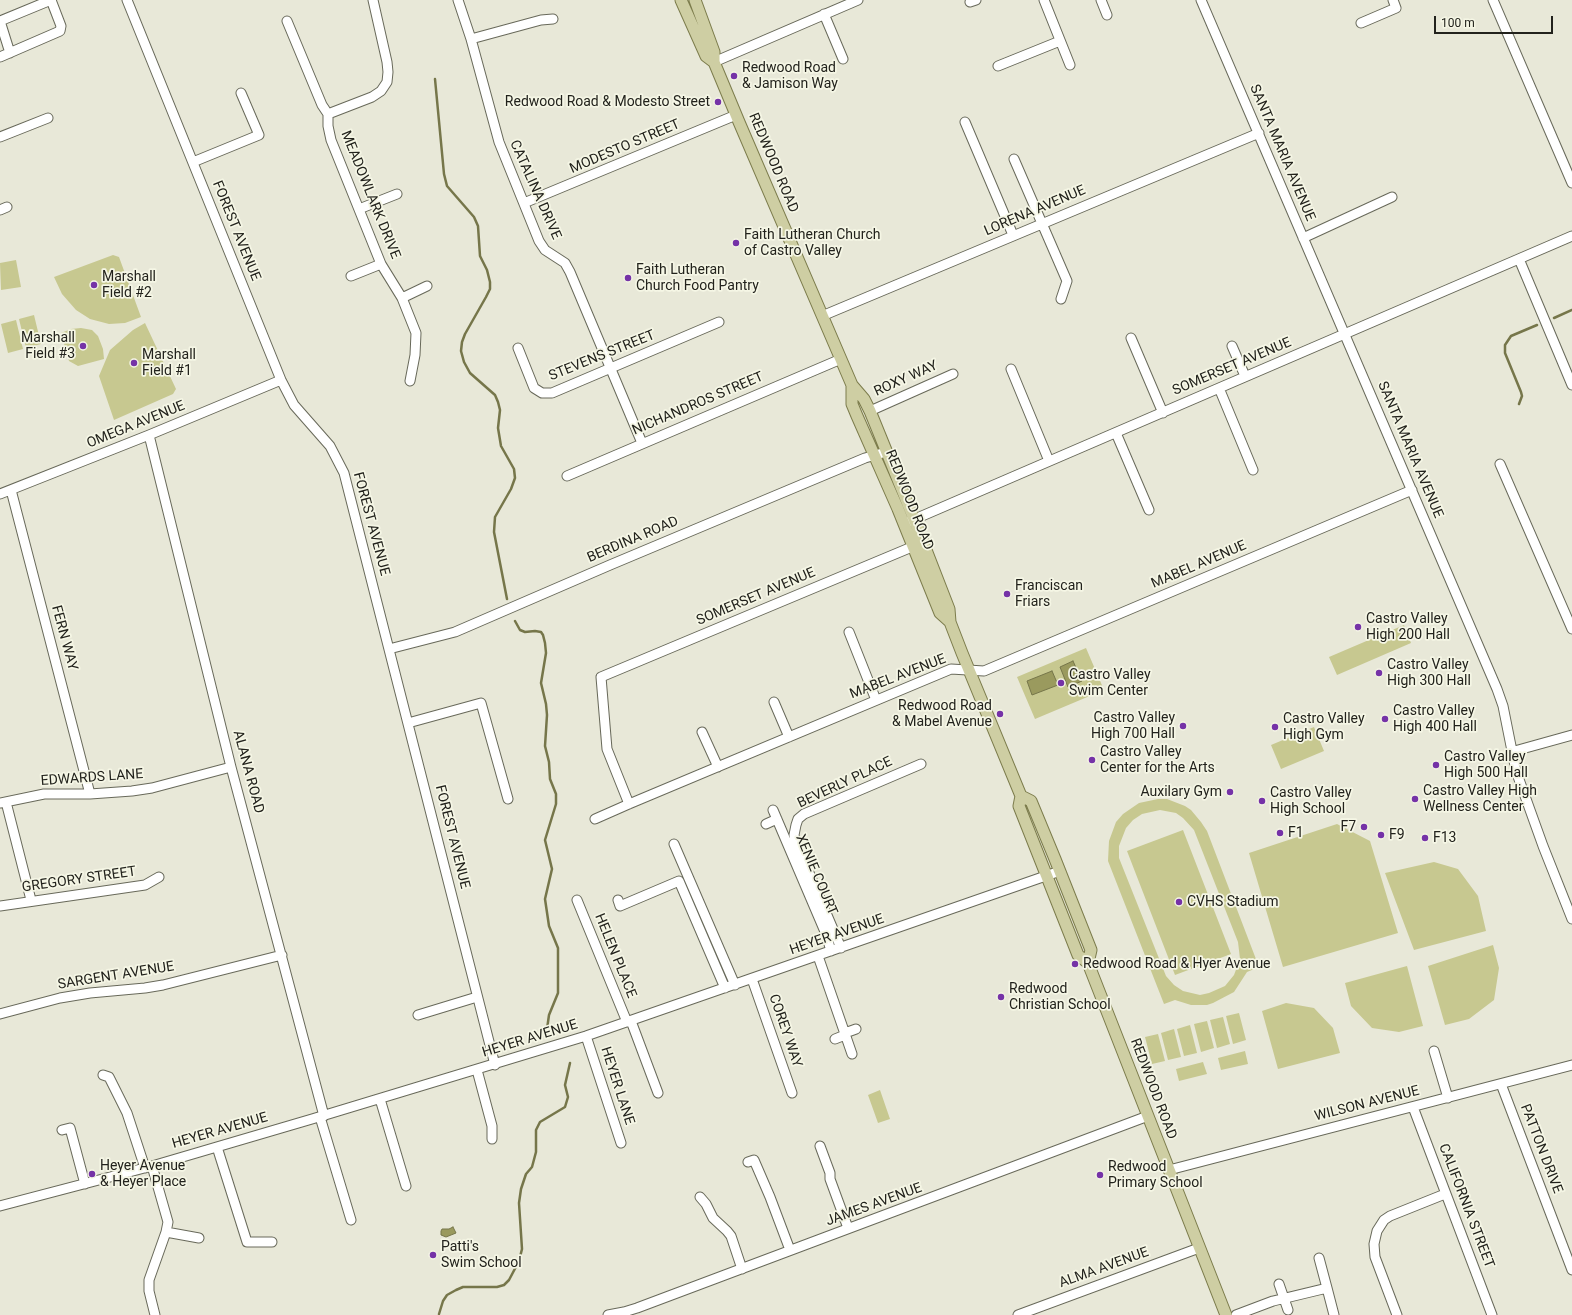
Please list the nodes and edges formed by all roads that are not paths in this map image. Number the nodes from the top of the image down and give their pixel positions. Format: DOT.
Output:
graph roads {
  1 [pos="51,0"];
  2 [pos="127,0"];
  3 [pos="373,0"];
  4 [pos="458,0"];
  5 [pos="681,0"];
  6 [pos="695,0"];
  7 [pos="858,0"];
  8 [pos="1044,0"];
  9 [pos="1101,0"];
  10 [pos="1201,0"];
  11 [pos="1493,0"];
  12 [pos="1395,4"];
  13 [pos="824,14"];
  14 [pos="1107,15"];
  15 [pos="553,19"];
  16 [pos="0,21"];
  17 [pos="286,21"];
  18 [pos="1361,22"];
  19 [pos="471,39"];
  20 [pos="1060,40"];
  21 [pos="10,52"];
  22 [pos="0,57"];
  23 [pos="843,59"];
  24 [pos="714,62"];
  25 [pos="1070,65"];
  26 [pos="998,66"];
  27 [pos="241,93"];
  28 [pos="328,114"];
  29 [pos="736,115"];
  30 [pos="48,118"];
  31 [pos="965,122"];
  32 [pos="1259,133"];
  33 [pos="0,137"];
  34 [pos="1014,159"];
  35 [pos="193,162"];
  36 [pos="1572,183"];
  37 [pos="397,194"];
  38 [pos="1392,197"];
  39 [pos="524,204"];
  40 [pos="359,209"];
  41 [pos="1042,223"];
  42 [pos="1013,235"];
  43 [pos="1572,236"];
  44 [pos="1303,238"];
  45 [pos="1519,259"];
  46 [pos="381,264"];
  47 [pos="351,276"];
  48 [pos="427,286"];
  49 [pos="402,298"];
  50 [pos="1061,299"];
  51 [pos="822,316"];
  52 [pos="720,322"];
  53 [pos="1346,334"];
  54 [pos="1131,338"];
  55 [pos="1232,346"];
  56 [pos="518,348"];
  57 [pos="841,360"];
  58 [pos="611,368"];
  59 [pos="1011,369"];
  60 [pos="953,374"];
  61 [pos="1246,376"];
  62 [pos="281,380"];
  63 [pos="410,381"];
  64 [pos="852,385"];
  65 [pos="1572,385"];
  66 [pos="1219,388"];
  67 [pos="870,410"];
  68 [pos="1163,413"];
  69 [pos="1116,433"];
  70 [pos="148,435"];
  71 [pos="642,443"];
  72 [pos="886,452"];
  73 [pos="874,456"];
  74 [pos="1049,461"];
  75 [pos="1500,464"];
  76 [pos="1253,470"];
  77 [pos="566,476"];
  78 [pos="11,490"];
  79 [pos="1412,490"];
  80 [pos="0,494"];
  81 [pos="1149,510"];
  82 [pos="909,521"];
  83 [pos="917,545"];
  84 [pos="1572,629"];
  85 [pos="849,632"];
  86 [pos="389,649"];
  87 [pos="969,671"];
  88 [pos="876,700"];
  89 [pos="774,702"];
  90 [pos="408,723"];
  91 [pos="702,732"];
  92 [pos="1572,735"];
  93 [pos="789,737"];
  94 [pos="1511,752"];
  95 [pos="921,764"];
  96 [pos="231,767"];
  97 [pos="718,767"];
  98 [pos="90,794"];
  99 [pos="1022,796"];
  100 [pos="508,799"];
  101 [pos="3,803"];
  102 [pos="629,804"];
  103 [pos="773,810"];
  104 [pos="595,819"];
  105 [pos="777,819"];
  106 [pos="766,824"];
  107 [pos="674,844"];
  108 [pos="1060,871"];
  109 [pos="159,877"];
  110 [pos="1047,877"];
  111 [pos="31,900"];
  112 [pos="577,900"];
  113 [pos="618,900"];
  114 [pos="0,906"];
  115 [pos="1572,919"];
  116 [pos="841,948"];
  117 [pos="831,951"];
  118 [pos="282,955"];
  119 [pos="818,956"];
  120 [pos="1088,963"];
  121 [pos="752,979"];
  122 [pos="735,984"];
  123 [pos="725,988"];
  124 [pos="477,997"];
  125 [pos="0,1014"];
  126 [pos="418,1015"];
  127 [pos="629,1021"];
  128 [pos="856,1029"];
  129 [pos="845,1034"];
  130 [pos="586,1036"];
  131 [pos="835,1039"];
  132 [pos="1434,1051"];
  133 [pos="852,1054"];
  134 [pos="495,1065"];
  135 [pos="1572,1065"];
  136 [pos="477,1070"];
  137 [pos="103,1076"];
  138 [pos="1501,1084"];
  139 [pos="658,1093"];
  140 [pos="792,1093"];
  141 [pos="1448,1098"];
  142 [pos="380,1099"];
  143 [pos="1413,1107"];
  144 [pos="322,1116"];
  145 [pos="1148,1116"];
  146 [pos="62,1130"];
  147 [pos="492,1139"];
  148 [pos="621,1143"];
  149 [pos="820,1146"];
  150 [pos="216,1147"];
  151 [pos="748,1162"];
  152 [pos="148,1167"];
  153 [pos="1169,1170"];
  154 [pos="85,1184"];
  155 [pos="406,1186"];
  156 [pos="1446,1194"];
  157 [pos="700,1197"];
  158 [pos="0,1206"];
  159 [pos="351,1220"];
  160 [pos="848,1228"];
  161 [pos="166,1232"];
  162 [pos="199,1238"];
  163 [pos="272,1242"];
  164 [pos="1200,1248"];
  165 [pos="790,1250"];
  166 [pos="1319,1258"];
  167 [pos="742,1269"];
  168 [pos="1572,1270"];
  169 [pos="1280,1284"];
  170 [pos="1327,1288"];
  171 [pos="1284,1298"];
  172 [pos="1288,1310"];
  173 [pos="625,1314"];
  174 [pos="156,1315"];
  175 [pos="608,1315"];
  176 [pos="1018,1315"];
  177 [pos="1226,1315"];
  178 [pos="1236,1315"];
  179 [pos="1334,1315"];
  180 [pos="1397,1315"];
  181 [pos="1492,1315"];
  1 -- 16 [label="street"];
  1 -- 21 [label="street"];
  2 -- 35 [label="street, FOREST AVENUE"];
  3 -- 28 [label="street"];
  4 -- 19 [label="street, CATALINA DRIVE"];
  5 -- 24 [label="main road, REDWOOD ROAD"];
  6 -- 24 [label="main road, REDWOOD ROAD"];
  7 -- 13 [label="street"];
  8 -- 20 [label="street"];
  9 -- 14 [label="street"];
  10 -- 32 [label="street, SANTA MARIA AVENUE"];
  11 -- 36 [label="street"];
  12 -- 18 [label="street"];
  13 -- 23 [label="street"];
  13 -- 24 [label="street"];
  15 -- 19 [label="street"];
  16 -- 21 [label="street"];
  17 -- 28 [label="street, MEADOWLARK DRIVE"];
  19 -- 39 [label="street, CATALINA DRIVE"];
  20 -- 25 [label="street"];
  20 -- 26 [label="street"];
  21 -- 22 [label="street"];
  24 -- 29 [label="main road, REDWOOD ROAD"];
  27 -- 35 [label="street"];
  28 -- 40 [label="street, MEADOWLARK DRIVE"];
  29 -- 39 [label="street, MODESTO STREET"];
  29 -- 51 [label="main road, REDWOOD ROAD"];
  30 -- 33 [label="street"];
  31 -- 42 [label="street"];
  32 -- 41 [label="street, LORENA AVENUE"];
  32 -- 44 [label="street, SANTA MARIA AVENUE"];
  34 -- 41 [label="street"];
  35 -- 62 [label="street, FOREST AVENUE"];
  37 -- 40 [label="street"];
  38 -- 44 [label="street"];
  39 -- 58 [label="street, CATALINA DRIVE"];
  40 -- 46 [label="street, MEADOWLARK DRIVE"];
  41 -- 42 [label="street, LORENA AVENUE"];
  41 -- 50 [label="street"];
  42 -- 51 [label="street, LORENA AVENUE"];
  43 -- 45 [label="street, SOMERSET AVENUE"];
  44 -- 53 [label="street, SANTA MARIA AVENUE"];
  45 -- 53 [label="street, SOMERSET AVENUE"];
  45 -- 65 [label="street"];
  46 -- 47 [label="street"];
  46 -- 49 [label="street, MEADOWLARK DRIVE"];
  48 -- 49 [label="street"];
  49 -- 63 [label="street, MEADOWLARK DRIVE"];
  51 -- 57 [label="main road, REDWOOD ROAD"];
  52 -- 58 [label="street, STEVENS STREET"];
  53 -- 61 [label="street, SOMERSET AVENUE"];
  53 -- 79 [label="street, SANTA MARIA AVENUE"];
  54 -- 68 [label="street"];
  55 -- 61 [label="street"];
  56 -- 58 [label="street, STEVENS STREET"];
  57 -- 64 [label="main road, REDWOOD ROAD"];
  57 -- 71 [label="street, NICHANDROS STREET"];
  58 -- 71 [label="street, CATALINA DRIVE"];
  59 -- 74 [label="street"];
  60 -- 67 [label="street, ROXY WAY"];
  61 -- 66 [label="street, SOMERSET AVENUE"];
  62 -- 70 [label="street, OMEGA AVENUE"];
  62 -- 86 [label="street, FOREST AVENUE"];
  64 -- 67 [label="main road, REDWOOD ROAD"];
  64 -- 73 [label="main road, REDWOOD ROAD"];
  66 -- 68 [label="street, SOMERSET AVENUE"];
  66 -- 76 [label="street"];
  67 -- 72 [label="main road, REDWOOD ROAD"];
  68 -- 69 [label="street, SOMERSET AVENUE"];
  69 -- 74 [label="street, SOMERSET AVENUE"];
  69 -- 81 [label="street"];
  70 -- 78 [label="street, OMEGA AVENUE"];
  70 -- 96 [label="street, ALANA ROAD"];
  71 -- 77 [label="street, NICHANDROS STREET"];
  72 -- 73 [label="street, BERDINA ROAD"];
  72 -- 82 [label="main road, REDWOOD ROAD"];
  73 -- 82 [label="main road, REDWOOD ROAD"];
  73 -- 86 [label="street, BERDINA ROAD"];
  74 -- 82 [label="street, SOMERSET AVENUE"];
  75 -- 84 [label="street"];
  78 -- 80 [label="street, OMEGA AVENUE"];
  78 -- 98 [label="street, FERN WAY"];
  79 -- 87 [label="street, MABEL AVENUE"];
  79 -- 94 [label="street, SANTA MARIA AVENUE"];
  82 -- 83 [label="main road, REDWOOD ROAD"];
  83 -- 87 [label="main road, REDWOOD ROAD"];
  83 -- 102 [label="street, SOMERSET AVENUE"];
  85 -- 88 [label="street"];
  86 -- 90 [label="street, FOREST AVENUE"];
  87 -- 88 [label="street, MABEL AVENUE"];
  87 -- 99 [label="main road, REDWOOD ROAD"];
  88 -- 93 [label="street, MABEL AVENUE"];
  89 -- 93 [label="street"];
  90 -- 100 [label="street"];
  90 -- 124 [label="street, FOREST AVENUE"];
  91 -- 97 [label="street"];
  92 -- 94 [label="street"];
  93 -- 97 [label="street, MABEL AVENUE"];
  94 -- 115 [label="street, SANTA MARIA AVENUE"];
  95 -- 116 [label="street, BEVERLY PLACE"];
  96 -- 98 [label="street, EDWARDS LANE"];
  96 -- 118 [label="street, ALANA ROAD"];
  97 -- 102 [label="street, MABEL AVENUE"];
  98 -- 101 [label="street, EDWARDS LANE"];
  99 -- 108 [label="main road, REDWOOD ROAD"];
  99 -- 110 [label="main road, REDWOOD ROAD"];
  101 -- 111 [label="street"];
  102 -- 104 [label="street, MABEL AVENUE"];
  103 -- 105 [label="street, XENIE COURT"];
  105 -- 106 [label="street"];
  105 -- 117 [label="street, XENIE COURT"];
  107 -- 122 [label="street"];
  108 -- 110 [label="street, HEYER AVENUE"];
  108 -- 120 [label="main road, REDWOOD ROAD"];
  109 -- 111 [label="street, GREGORY STREET"];
  110 -- 116 [label="street, HEYER AVENUE"];
  110 -- 120 [label="main road, REDWOOD ROAD"];
  111 -- 114 [label="street, GREGORY STREET"];
  112 -- 127 [label="street, HELEN PLACE"];
  113 -- 123 [label="street"];
  116 -- 117 [label="street, HEYER AVENUE"];
  117 -- 119 [label="street, HEYER AVENUE"];
  118 -- 125 [label="street, SARGENT AVENUE"];
  118 -- 144 [label="street, ALANA ROAD"];
  119 -- 121 [label="street, HEYER AVENUE"];
  119 -- 129 [label="street"];
  120 -- 145 [label="main road, REDWOOD ROAD"];
  121 -- 122 [label="street, HEYER AVENUE"];
  121 -- 140 [label="street, COREY WAY"];
  122 -- 123 [label="street, HEYER AVENUE"];
  123 -- 127 [label="street, HEYER AVENUE"];
  124 -- 126 [label="street"];
  124 -- 134 [label="street, FOREST AVENUE"];
  127 -- 130 [label="street, HEYER AVENUE"];
  127 -- 139 [label="street, HELEN PLACE"];
  128 -- 129 [label="street"];
  129 -- 131 [label="street"];
  129 -- 133 [label="street"];
  130 -- 134 [label="street, HEYER AVENUE"];
  130 -- 148 [label="street, HEYER LANE"];
  132 -- 141 [label="street"];
  134 -- 136 [label="street, HEYER AVENUE"];
  135 -- 138 [label="street, WILSON AVENUE"];
  136 -- 142 [label="street, HEYER AVENUE"];
  136 -- 147 [label="street"];
  137 -- 152 [label="street"];
  138 -- 141 [label="street, WILSON AVENUE"];
  138 -- 168 [label="street, PATTON DRIVE"];
  141 -- 143 [label="street, WILSON AVENUE"];
  142 -- 144 [label="street, HEYER AVENUE"];
  142 -- 155 [label="street"];
  143 -- 153 [label="street, WILSON AVENUE"];
  143 -- 156 [label="street, CALIFORNIA STREET"];
  144 -- 150 [label="street, HEYER AVENUE"];
  144 -- 159 [label="street, ALANA ROAD"];
  145 -- 153 [label="main road, REDWOOD ROAD"];
  145 -- 160 [label="street, JAMES AVENUE"];
  146 -- 154 [label="street"];
  149 -- 160 [label="street"];
  150 -- 152 [label="street, HEYER AVENUE"];
  150 -- 163 [label="street"];
  151 -- 165 [label="street"];
  152 -- 154 [label="street, HEYER AVENUE"];
  152 -- 161 [label="street"];
  153 -- 164 [label="main road, REDWOOD ROAD"];
  154 -- 158 [label="street, HEYER AVENUE"];
  156 -- 180 [label="street"];
  156 -- 181 [label="street, CALIFORNIA STREET"];
  157 -- 167 [label="street"];
  160 -- 165 [label="street, JAMES AVENUE"];
  161 -- 162 [label="street"];
  161 -- 174 [label="street"];
  164 -- 176 [label="street, ALMA AVENUE"];
  164 -- 177 [label="main road, REDWOOD ROAD"];
  165 -- 167 [label="street, JAMES AVENUE"];
  166 -- 170 [label="street"];
  167 -- 173 [label="street, JAMES AVENUE"];
  169 -- 171 [label="street"];
  170 -- 171 [label="street"];
  170 -- 179 [label="street"];
  171 -- 172 [label="street"];
  171 -- 178 [label="street"];
  173 -- 175 [label="street, JAMES AVENUE"];
}
